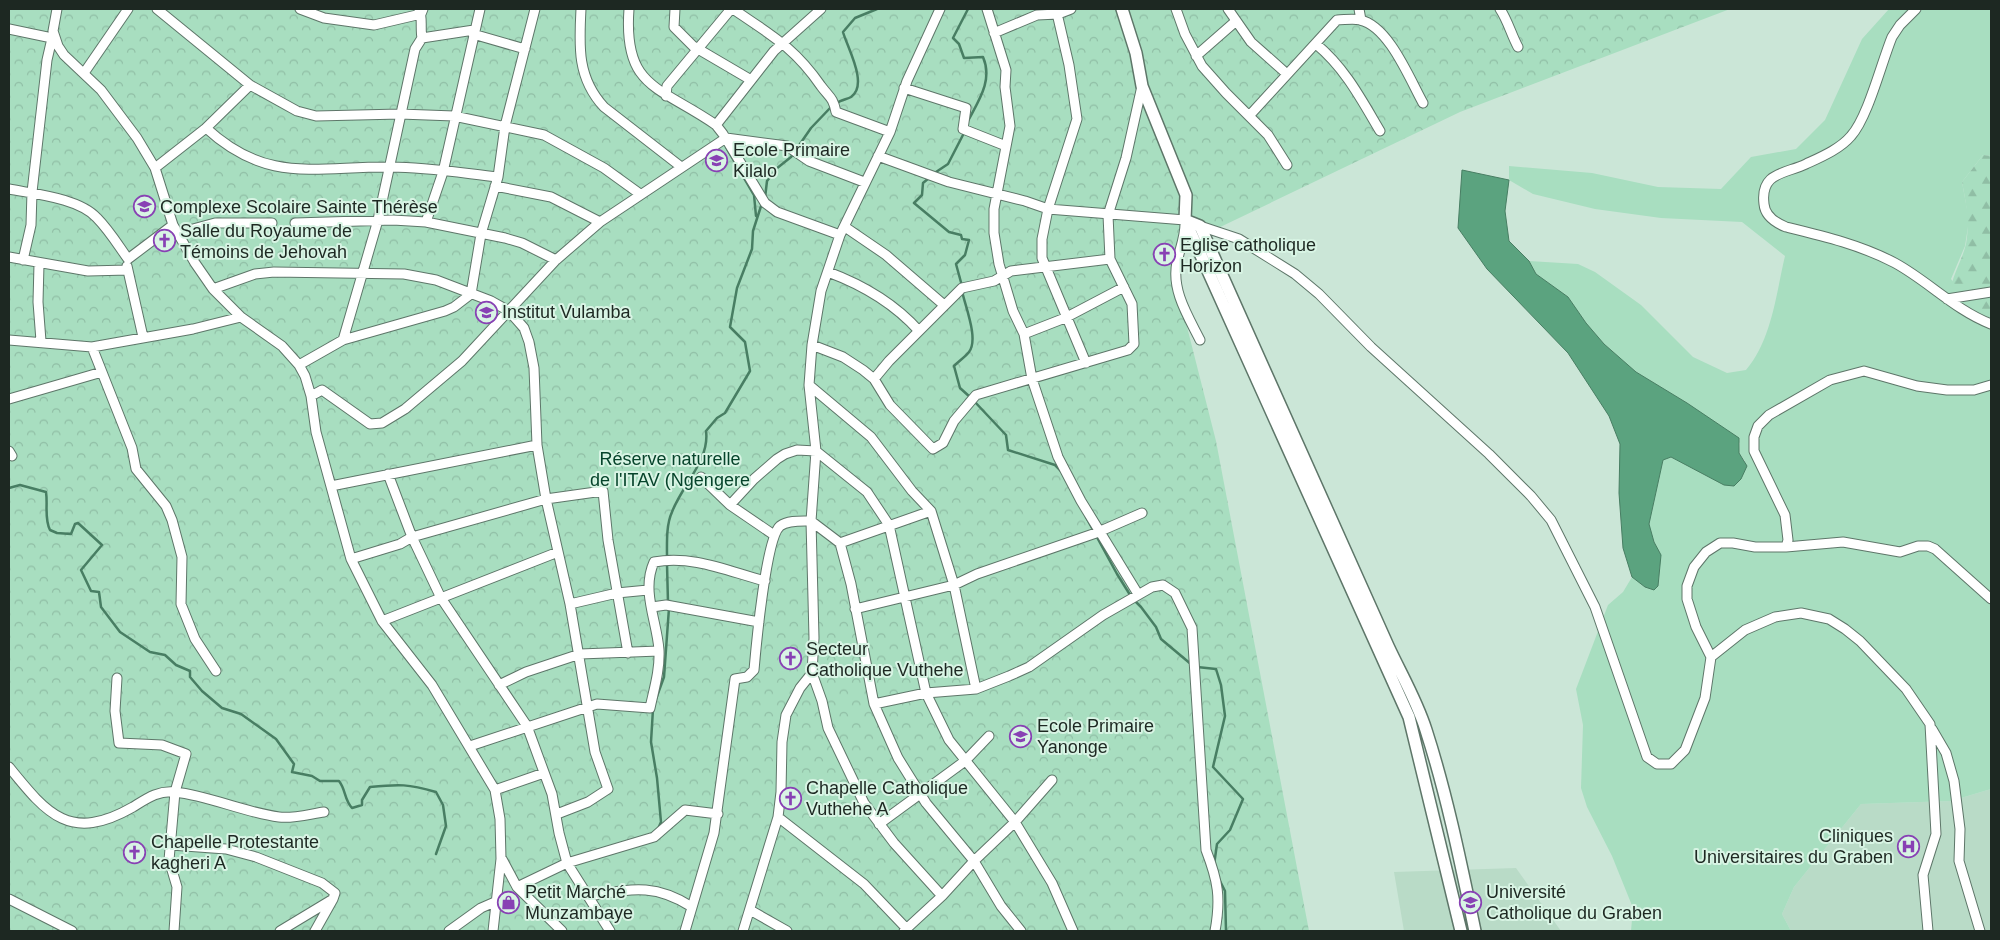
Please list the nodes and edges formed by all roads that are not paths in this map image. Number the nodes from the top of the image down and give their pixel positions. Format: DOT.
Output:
graph roads {
  1 [pos="57,9"];
  2 [pos="128,9"];
  3 [pos="157,9"];
  4 [pos="300,9"];
  5 [pos="480,9"];
  6 [pos="535,9"];
  7 [pos="581,9"];
  8 [pos="629,9"];
  9 [pos="675,9"];
  10 [pos="732,9"];
  11 [pos="821,9"];
  12 [pos="940,9"];
  13 [pos="986,9"];
  14 [pos="1071,9"];
  15 [pos="1122,9"];
  16 [pos="1176,9"];
  17 [pos="1228,9"];
  18 [pos="1359,9"];
  19 [pos="1500,9"];
  20 [pos="1916,9"];
  21 [pos="421,11"];
  22 [pos="1057,12"];
  23 [pos="1361,20"];
  24 [pos="1236,21"];
  25 [pos="9,29"];
  26 [pos="473,32"];
  27 [pos="994,33"];
  28 [pos="52,34"];
  29 [pos="422,38"];
  30 [pos="782,42"];
  31 [pos="1316,44"];
  32 [pos="1518,48"];
  33 [pos="525,49"];
  34 [pos="698,49"];
  35 [pos="1196,56"];
  36 [pos="84,73"];
  37 [pos="1287,74"];
  38 [pos="751,80"];
  39 [pos="250,85"];
  40 [pos="1142,86"];
  41 [pos="904,88"];
  42 [pos="667,91"];
  43 [pos="1422,103"];
  44 [pos="400,114"];
  45 [pos="454,116"];
  46 [pos="1249,116"];
  47 [pos="717,122"];
  48 [pos="505,126"];
  49 [pos="206,128"];
  50 [pos="890,132"];
  51 [pos="1380,132"];
  52 [pos="726,138"];
  53 [pos="1006,146"];
  54 [pos="878,156"];
  55 [pos="680,166"];
  56 [pos="1287,166"];
  57 [pos="391,167"];
  58 [pos="155,168"];
  59 [pos="443,172"];
  60 [pos="498,177"];
  61 [pos="864,182"];
  62 [pos="495,186"];
  63 [pos="9,189"];
  64 [pos="32,192"];
  65 [pos="640,194"];
  66 [pos="995,195"];
  67 [pos="1048,209"];
  68 [pos="1108,215"];
  69 [pos="378,220"];
  70 [pos="1185,220"];
  71 [pos="426,222"];
  72 [pos="600,222"];
  73 [pos="272,223"];
  74 [pos="295,224"];
  75 [pos="1200,226"];
  76 [pos="175,229"];
  77 [pos="108,231"];
  78 [pos="843,231"];
  79 [pos="481,234"];
  80 [pos="9,257"];
  81 [pos="1110,259"];
  82 [pos="23,260"];
  83 [pos="556,260"];
  84 [pos="39,264"];
  85 [pos="1045,267"];
  86 [pos="128,270"];
  87 [pos="828,272"];
  88 [pos="362,274"];
  89 [pos="1002,277"];
  90 [pos="1124,287"];
  91 [pos="213,288"];
  92 [pos="1991,292"];
  93 [pos="471,294"];
  94 [pos="1947,299"];
  95 [pos="944,305"];
  96 [pos="509,311"];
  97 [pos="241,316"];
  98 [pos="1065,318"];
  99 [pos="1991,324"];
  100 [pos="919,331"];
  101 [pos="1024,334"];
  102 [pos="142,337"];
  103 [pos="9,340"];
  104 [pos="343,340"];
  105 [pos="1200,340"];
  106 [pos="41,341"];
  107 [pos="812,346"];
  108 [pos="92,347"];
  109 [pos="1086,363"];
  110 [pos="299,364"];
  111 [pos="102,372"];
  112 [pos="874,379"];
  113 [pos="1032,380"];
  114 [pos="809,385"];
  115 [pos="1991,385"];
  116 [pos="311,396"];
  117 [pos="9,399"];
  118 [pos="537,445"];
  119 [pos="816,451"];
  120 [pos="388,474"];
  121 [pos="702,477"];
  122 [pos="331,486"];
  123 [pos="546,499"];
  124 [pos="730,504"];
  125 [pos="931,511"];
  126 [pos="1142,513"];
  127 [pos="811,521"];
  128 [pos="889,525"];
  129 [pos="1096,533"];
  130 [pos="774,535"];
  131 [pos="412,537"];
  132 [pos="840,543"];
  133 [pos="1786,547"];
  134 [pos="558,552"];
  135 [pos="351,559"];
  136 [pos="765,581"];
  137 [pos="954,585"];
  138 [pos="648,590"];
  139 [pos="617,593"];
  140 [pos="905,597"];
  141 [pos="1134,597"];
  142 [pos="441,598"];
  143 [pos="1991,598"];
  144 [pos="570,604"];
  145 [pos="652,607"];
  146 [pos="855,609"];
  147 [pos="382,621"];
  148 [pos="759,622"];
  149 [pos="659,651"];
  150 [pos="628,653"];
  151 [pos="580,654"];
  152 [pos="1711,657"];
  153 [pos="216,671"];
  154 [pos="812,673"];
  155 [pos="117,678"];
  156 [pos="499,685"];
  157 [pos="976,689"];
  158 [pos="926,693"];
  159 [pos="874,704"];
  160 [pos="587,708"];
  161 [pos="1930,724"];
  162 [pos="527,726"];
  163 [pos="988,736"];
  164 [pos="470,746"];
  165 [pos="965,761"];
  166 [pos="9,768"];
  167 [pos="544,773"];
  168 [pos="1052,780"];
  169 [pos="495,790"];
  170 [pos="175,792"];
  171 [pos="920,795"];
  172 [pos="324,812"];
  173 [pos="557,814"];
  174 [pos="718,814"];
  175 [pos="778,817"];
  176 [pos="1015,822"];
  177 [pos="878,824"];
  178 [pos="170,845"];
  179 [pos="502,859"];
  180 [pos="974,861"];
  181 [pos="567,863"];
  182 [pos="517,887"];
  183 [pos="589,896"];
  184 [pos="942,896"];
  185 [pos="9,899"];
  186 [pos="333,899"];
  187 [pos="498,901"];
  188 [pos="692,907"];
  189 [pos="750,910"];
  190 [pos="905,930"];
  191 [pos="72,931"];
  192 [pos="174,931"];
  193 [pos="280,931"];
  194 [pos="315,931"];
  195 [pos="449,931"];
  196 [pos="493,931"];
  197 [pos="562,931"];
  198 [pos="610,931"];
  199 [pos="684,931"];
  200 [pos="743,931"];
  201 [pos="787,931"];
  202 [pos="1021,931"];
  203 [pos="1073,931"];
  204 [pos="1215,931"];
  205 [pos="1461,931"];
  206 [pos="1475,931"];
  207 [pos="1928,931"];
  208 [pos="1980,931"];
  1 -- 28 [label="street"];
  2 -- 36 [label="street"];
  3 -- 39 [label="street"];
  4 -- 21 [label="street"];
  5 -- 26 [label="street"];
  6 -- 33 [label="street"];
  7 -- 55 [label="street"];
  8 -- 42 [label="street"];
  9 -- 34 [label="street"];
  10 -- 30 [label="street"];
  10 -- 34 [label="street"];
  11 -- 30 [label="street"];
  12 -- 41 [label="street"];
  13 -- 27 [label="street"];
  14 -- 22 [label="street"];
  15 -- 40 [label="street"];
  16 -- 35 [label="street"];
  17 -- 24 [label="street"];
  18 -- 23 [label="street"];
  19 -- 32 [label="street"];
  20 -- 94 [label="street"];
  21 -- 29 [label="street"];
  22 -- 27 [label="street"];
  22 -- 67 [label="street"];
  23 -- 31 [label="street"];
  23 -- 43 [label="street"];
  24 -- 35 [label="street"];
  24 -- 37 [label="street"];
  25 -- 28 [label="street"];
  26 -- 29 [label="street"];
  26 -- 33 [label="street"];
  26 -- 45 [label="street"];
  27 -- 53 [label="street"];
  28 -- 36 [label="street"];
  28 -- 64 [label="street"];
  29 -- 44 [label="street"];
  30 -- 38 [label="street"];
  30 -- 50 [label="street"];
  31 -- 37 [label="street"];
  31 -- 51 [label="street"];
  33 -- 48 [label="street"];
  34 -- 38 [label="street"];
  34 -- 42 [label="street"];
  35 -- 46 [label="street"];
  36 -- 58 [label="street"];
  37 -- 46 [label="street"];
  38 -- 47 [label="street"];
  39 -- 44 [label="street"];
  39 -- 49 [label="street"];
  40 -- 68 [label="street"];
  40 -- 70 [label="street"];
  41 -- 50 [label="street"];
  41 -- 53 [label="street"];
  42 -- 47 [label="street"];
  44 -- 45 [label="street"];
  44 -- 57 [label="street"];
  45 -- 48 [label="street"];
  45 -- 59 [label="street"];
  46 -- 56 [label="street"];
  47 -- 52 [label="street"];
  48 -- 60 [label="street"];
  48 -- 65 [label="street"];
  49 -- 57 [label="street"];
  49 -- 58 [label="street"];
  50 -- 54 [label="street"];
  52 -- 55 [label="street"];
  52 -- 61 [label="street"];
  52 -- 78 [label="street"];
  53 -- 66 [label="street"];
  54 -- 61 [label="street"];
  54 -- 66 [label="street"];
  55 -- 65 [label="street"];
  57 -- 59 [label="street"];
  57 -- 69 [label="street"];
  58 -- 76 [label="street"];
  59 -- 60 [label="street"];
  59 -- 71 [label="street"];
  60 -- 62 [label="street"];
  61 -- 78 [label="street"];
  62 -- 72 [label="street"];
  62 -- 79 [label="street"];
  63 -- 64 [label="street"];
  64 -- 77 [label="street"];
  64 -- 82 [label="street"];
  65 -- 72 [label="street"];
  66 -- 67 [label="street"];
  66 -- 89 [label="street"];
  67 -- 68 [label="street"];
  67 -- 85 [label="street"];
  68 -- 70 [label="street"];
  68 -- 81 [label="street"];
  69 -- 71 [label="street"];
  69 -- 74 [label="street"];
  69 -- 88 [label="street"];
  70 -- 75 [label="street"];
  70 -- 105 [label="street"];
  70 -- 205 [label="street"];
  71 -- 79 [label="street"];
  72 -- 83 [label="street"];
  73 -- 76 [label="street"];
  75 -- 152 [label="street"];
  75 -- 206 [label="street"];
  76 -- 77 [label="street"];
  76 -- 91 [label="street"];
  77 -- 86 [label="street"];
  78 -- 87 [label="street"];
  78 -- 95 [label="street"];
  79 -- 83 [label="street"];
  79 -- 93 [label="street"];
  80 -- 82 [label="street"];
  81 -- 85 [label="street"];
  81 -- 90 [label="street"];
  82 -- 84 [label="street"];
  83 -- 96 [label="street"];
  84 -- 86 [label="street"];
  84 -- 106 [label="street"];
  85 -- 89 [label="street"];
  85 -- 98 [label="street"];
  86 -- 102 [label="street"];
  87 -- 100 [label="street"];
  87 -- 107 [label="street"];
  88 -- 91 [label="street"];
  88 -- 93 [label="street"];
  88 -- 104 [label="street"];
  89 -- 95 [label="street"];
  89 -- 101 [label="street"];
  90 -- 98 [label="street"];
  90 -- 109 [label="street"];
  91 -- 97 [label="street"];
  92 -- 94 [label="street"];
  93 -- 96 [label="street"];
  93 -- 104 [label="street"];
  94 -- 99 [label="street"];
  95 -- 100 [label="street"];
  96 -- 116 [label="street"];
  96 -- 118 [label="street"];
  97 -- 102 [label="street"];
  97 -- 110 [label="street"];
  98 -- 101 [label="street"];
  98 -- 109 [label="street"];
  100 -- 112 [label="street"];
  101 -- 113 [label="street"];
  102 -- 108 [label="street"];
  103 -- 106 [label="street"];
  104 -- 110 [label="street"];
  106 -- 108 [label="street"];
  107 -- 112 [label="street"];
  107 -- 114 [label="street"];
  108 -- 111 [label="street"];
  109 -- 113 [label="street"];
  110 -- 116 [label="street"];
  111 -- 117 [label="street"];
  111 -- 153 [label="street"];
  112 -- 113 [label="street"];
  113 -- 129 [label="street"];
  114 -- 119 [label="street"];
  114 -- 125 [label="street"];
  115 -- 133 [label="street"];
  116 -- 122 [label="street"];
  118 -- 120 [label="street"];
  118 -- 123 [label="street"];
  119 -- 124 [label="street"];
  119 -- 127 [label="street"];
  119 -- 128 [label="street"];
  120 -- 122 [label="street"];
  120 -- 131 [label="street"];
  121 -- 124 [label="street"];
  122 -- 135 [label="street"];
  123 -- 131 [label="street"];
  123 -- 134 [label="street"];
  123 -- 139 [label="street"];
  124 -- 130 [label="street"];
  125 -- 128 [label="street"];
  125 -- 137 [label="street"];
  126 -- 129 [label="street"];
  127 -- 130 [label="street"];
  127 -- 132 [label="street"];
  127 -- 154 [label="street"];
  128 -- 132 [label="street"];
  128 -- 140 [label="street"];
  129 -- 137 [label="street"];
  129 -- 141 [label="street"];
  130 -- 136 [label="street"];
  131 -- 135 [label="street"];
  131 -- 142 [label="street"];
  132 -- 146 [label="street"];
  133 -- 143 [label="street"];
  133 -- 152 [label="street"];
  134 -- 142 [label="street"];
  134 -- 144 [label="street"];
  135 -- 147 [label="street"];
  136 -- 138 [label="street"];
  136 -- 148 [label="street"];
  137 -- 140 [label="street"];
  137 -- 157 [label="street"];
  138 -- 139 [label="street"];
  138 -- 145 [label="street"];
  139 -- 144 [label="street"];
  139 -- 150 [label="street"];
  140 -- 146 [label="street"];
  140 -- 158 [label="street"];
  141 -- 157 [label="street"];
  141 -- 204 [label="street"];
  142 -- 147 [label="street"];
  142 -- 156 [label="street"];
  144 -- 151 [label="street"];
  145 -- 148 [label="street"];
  145 -- 149 [label="street"];
  146 -- 159 [label="street"];
  147 -- 164 [label="street"];
  148 -- 174 [label="street"];
  149 -- 150 [label="street"];
  149 -- 160 [label="street"];
  150 -- 151 [label="street"];
  151 -- 156 [label="street"];
  151 -- 160 [label="street"];
  152 -- 161 [label="street"];
  154 -- 175 [label="street"];
  154 -- 177 [label="street"];
  155 -- 170 [label="street"];
  156 -- 162 [label="street"];
  157 -- 158 [label="street"];
  158 -- 159 [label="street"];
  158 -- 165 [label="street"];
  159 -- 171 [label="street"];
  160 -- 162 [label="street"];
  160 -- 173 [label="street"];
  161 -- 207 [label="street"];
  161 -- 208 [label="street"];
  162 -- 164 [label="street"];
  162 -- 167 [label="street"];
  163 -- 165 [label="street"];
  164 -- 169 [label="street"];
  165 -- 171 [label="street"];
  165 -- 176 [label="street"];
  166 -- 170 [label="street"];
  167 -- 169 [label="street"];
  167 -- 173 [label="street"];
  168 -- 176 [label="street"];
  169 -- 179 [label="street"];
  170 -- 172 [label="street"];
  170 -- 178 [label="street"];
  171 -- 177 [label="street"];
  171 -- 180 [label="street"];
  173 -- 181 [label="street"];
  174 -- 181 [label="street"];
  174 -- 188 [label="street"];
  175 -- 189 [label="street"];
  175 -- 190 [label="street"];
  176 -- 180 [label="street"];
  176 -- 203 [label="street"];
  177 -- 184 [label="street"];
  178 -- 186 [label="street"];
  178 -- 192 [label="street"];
  179 -- 182 [label="street"];
  179 -- 187 [label="street"];
  180 -- 184 [label="street"];
  180 -- 202 [label="street"];
  181 -- 182 [label="street"];
  181 -- 183 [label="street"];
  182 -- 197 [label="street"];
  183 -- 188 [label="street"];
  183 -- 198 [label="street"];
  184 -- 190 [label="street"];
  185 -- 191 [label="street"];
  186 -- 193 [label="street"];
  186 -- 194 [label="street"];
  187 -- 195 [label="street"];
  187 -- 196 [label="street"];
  188 -- 199 [label="street"];
  189 -- 200 [label="street"];
  189 -- 201 [label="street"];
}
